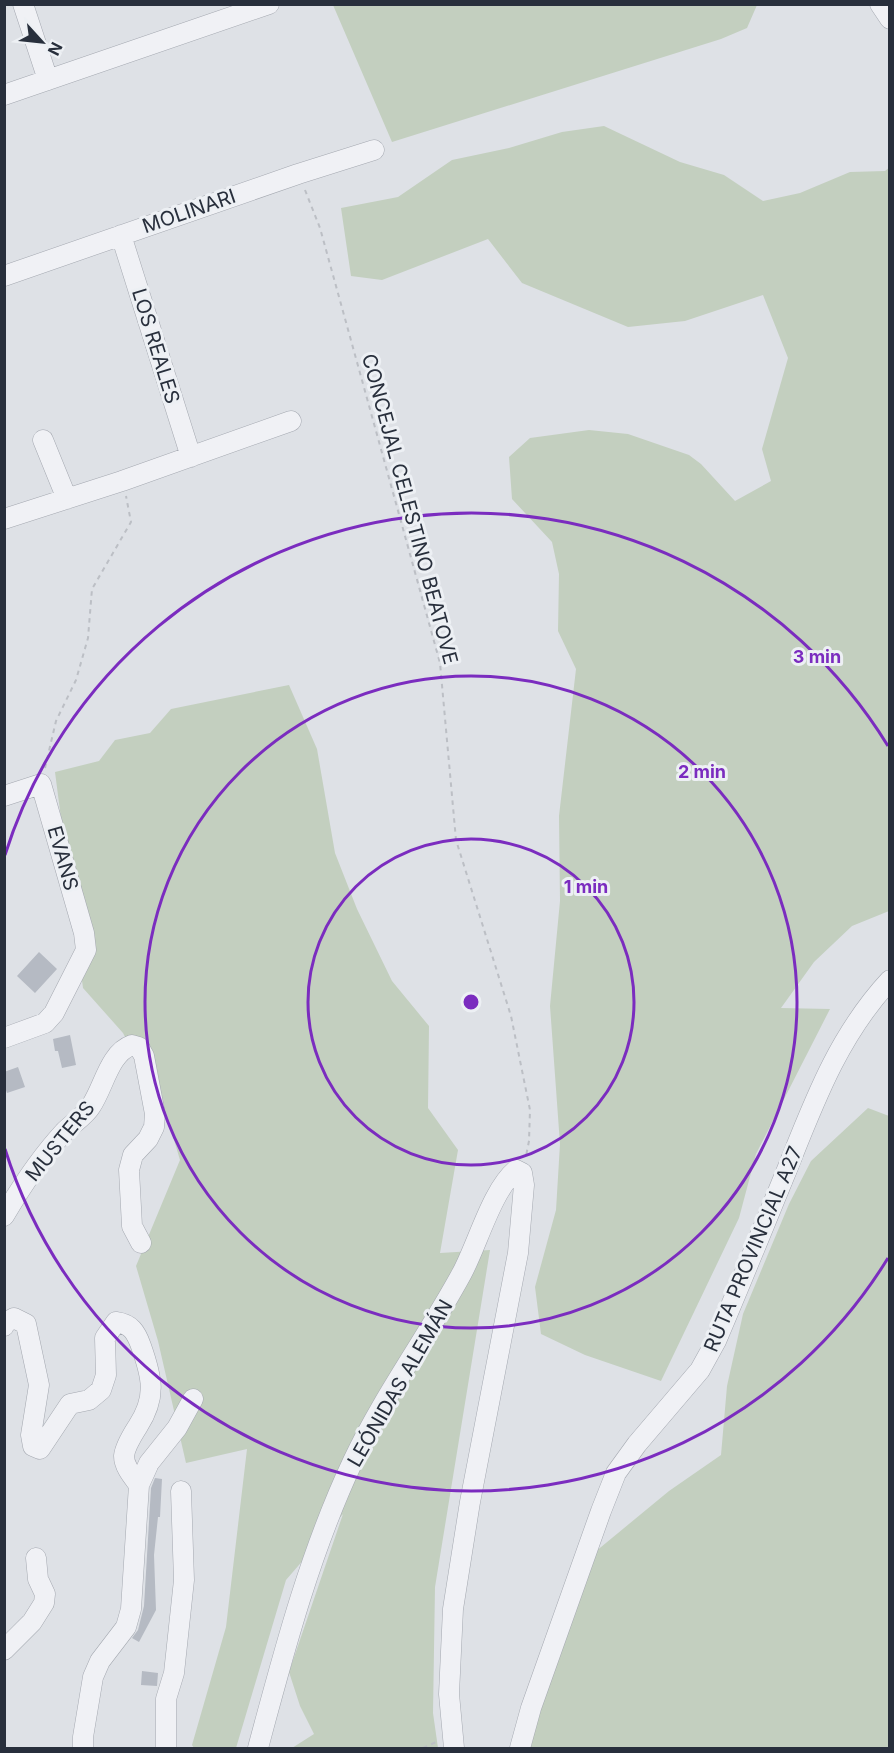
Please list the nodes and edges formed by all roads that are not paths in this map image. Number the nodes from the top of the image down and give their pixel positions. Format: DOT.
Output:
graph roads {
  1 [pos="23,4"];
  2 [pos="269,4"];
  3 [pos="880,4"];
  4 [pos="890,19"];
  5 [pos="48,80"];
  6 [pos="4,95"];
  7 [pos="374,150"];
  8 [pos="121,235"];
  9 [pos="4,276"];
  10 [pos="291,421"];
  11 [pos="43,440"];
  12 [pos="191,457"];
  13 [pos="67,499"];
  14 [pos="4,519"];
  15 [pos="4,796"];
  16 [pos="890,980"];
  17 [pos="4,1038"];
  18 [pos="4,1216"];
  19 [pos="141,1243"];
  20 [pos="4,1326"];
  21 [pos="193,1399"];
  22 [pos="139,1485"];
  23 [pos="181,1491"];
  24 [pos="36,1558"];
  25 [pos="4,1650"];
  26 [pos="83,1749"];
  27 [pos="166,1749"];
  28 [pos="258,1749"];
  29 [pos="454,1749"];
  30 [pos="520,1749"];
  1 -- 5 [label="street"];
  2 -- 5 [label="street"];
  3 -- 4 [label="street"];
  5 -- 6 [label="street"];
  7 -- 8 [label="street, MOLINARI"];
  8 -- 9 [label="street, MOLINARI"];
  8 -- 12 [label="street, LOS REALES"];
  10 -- 12 [label="street"];
  11 -- 13 [label="street"];
  12 -- 13 [label="street"];
  13 -- 14 [label="street"];
  15 -- 17 [label="street, EVANS"];
  16 -- 30 [label="street, RUTA PROVINCIAL A27"];
  18 -- 19 [label="street, MUSTERS"];
  20 -- 22 [label="street"];
  21 -- 22 [label="street"];
  22 -- 26 [label="street"];
  23 -- 27 [label="street"];
  24 -- 25 [label="street"];
  28 -- 29 [label="street, LEÓNIDAS ALEMÁN"];
}
